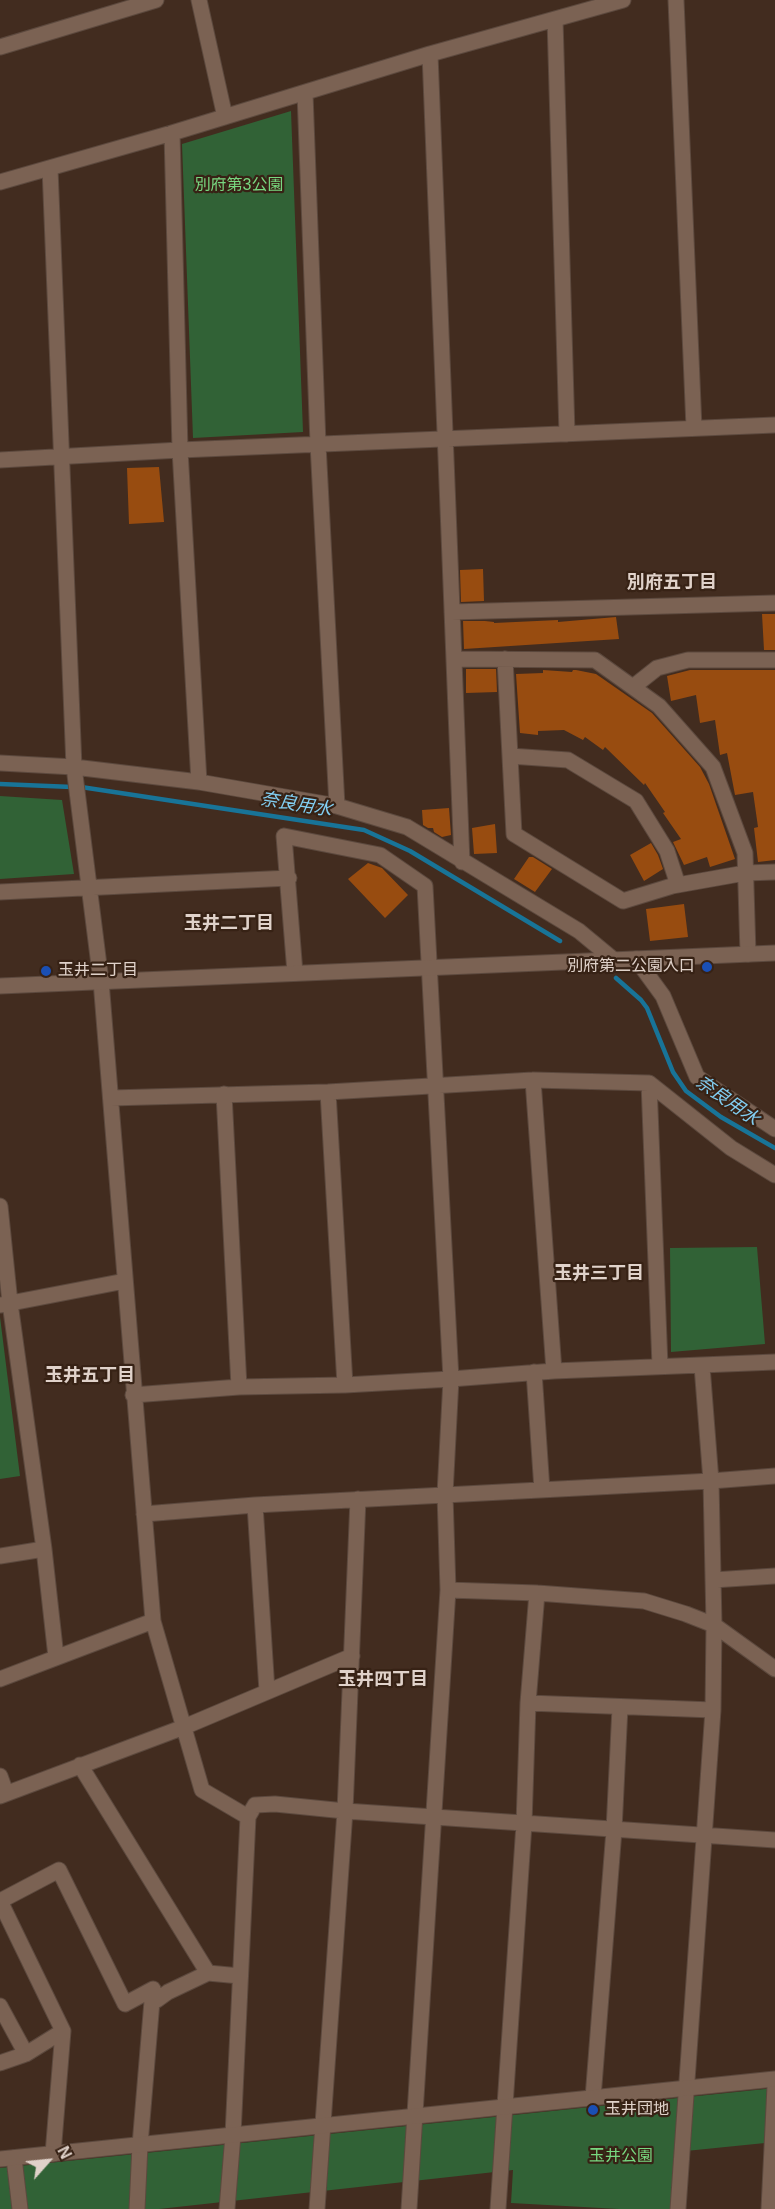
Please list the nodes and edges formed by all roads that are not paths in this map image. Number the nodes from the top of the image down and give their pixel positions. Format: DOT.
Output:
graph roads {
  1 [pos="156,0"];
  2 [pos="199,0"];
  3 [pos="623,0"];
  4 [pos="676,0"];
  5 [pos="555,19"];
  6 [pos="0,47"];
  7 [pos="430,54"];
  8 [pos="305,93"];
  9 [pos="225,117"];
  10 [pos="172,134"];
  11 [pos="50,168"];
  12 [pos="0,182"];
  13 [pos="775,425"];
  14 [pos="694,428"];
  15 [pos="567,434"];
  16 [pos="445,439"];
  17 [pos="318,444"];
  18 [pos="180,450"];
  19 [pos="62,457"];
  20 [pos="0,460"];
  21 [pos="775,603"];
  22 [pos="452,612"];
  23 [pos="454,659"];
  24 [pos="505,659"];
  25 [pos="775,660"];
  26 [pos="633,687"];
  27 [pos="510,756"];
  28 [pos="0,763"];
  29 [pos="74,767"];
  30 [pos="199,782"];
  31 [pos="337,806"];
  32 [pos="462,862"];
  33 [pos="775,872"];
  34 [pos="746,873"];
  35 [pos="288,878"];
  36 [pos="678,885"];
  37 [pos="90,888"];
  38 [pos="0,892"];
  39 [pos="775,953"];
  40 [pos="748,954"];
  41 [pos="636,959"];
  42 [pos="614,960"];
  43 [pos="430,966"];
  44 [pos="295,973"];
  45 [pos="101,981"];
  46 [pos="0,986"];
  47 [pos="533,1080"];
  48 [pos="649,1083"];
  49 [pos="435,1085"];
  50 [pos="328,1092"];
  51 [pos="224,1094"];
  52 [pos="111,1098"];
  53 [pos="775,1129"];
  54 [pos="775,1175"];
  55 [pos="0,1206"];
  56 [pos="125,1281"];
  57 [pos="5,1304"];
  58 [pos="775,1362"];
  59 [pos="660,1366"];
  60 [pos="702,1366"];
  61 [pos="554,1371"];
  62 [pos="534,1372"];
  63 [pos="451,1379"];
  64 [pos="345,1385"];
  65 [pos="239,1387"];
  66 [pos="133,1395"];
  67 [pos="775,1476"];
  68 [pos="711,1481"];
  69 [pos="542,1490"];
  70 [pos="445,1494"];
  71 [pos="358,1499"];
  72 [pos="255,1505"];
  73 [pos="144,1514"];
  74 [pos="44,1549"];
  75 [pos="0,1556"];
  76 [pos="775,1576"];
  77 [pos="713,1580"];
  78 [pos="448,1590"];
  79 [pos="537,1593"];
  80 [pos="153,1621"];
  81 [pos="714,1625"];
  82 [pos="351,1656"];
  83 [pos="56,1657"];
  84 [pos="775,1669"];
  85 [pos="0,1679"];
  86 [pos="267,1690"];
  87 [pos="528,1703"];
  88 [pos="620,1707"];
  89 [pos="713,1710"];
  90 [pos="184,1727"];
  91 [pos="80,1765"];
  92 [pos="0,1776"];
  93 [pos="3,1794"];
  94 [pos="345,1811"];
  95 [pos="248,1817"];
  96 [pos="435,1818"];
  97 [pos="524,1824"];
  98 [pos="614,1830"];
  99 [pos="704,1836"];
  100 [pos="775,1840"];
  101 [pos="0,1901"];
  102 [pos="208,1973"];
  103 [pos="240,1976"];
  104 [pos="153,1989"];
  105 [pos="0,2006"];
  106 [pos="63,2031"];
  107 [pos="26,2054"];
  108 [pos="0,2063"];
  109 [pos="775,2079"];
  110 [pos="775,2086"];
  111 [pos="686,2088"];
  112 [pos="593,2098"];
  113 [pos="505,2107"];
  114 [pos="416,2116"];
  115 [pos="322,2126"];
  116 [pos="233,2135"];
  117 [pos="140,2145"];
  118 [pos="53,2154"];
  119 [pos="7,2159"];
  120 [pos="20,2209"];
  121 [pos="137,2209"];
  122 [pos="227,2209"];
  123 [pos="317,2209"];
  124 [pos="409,2209"];
  125 [pos="498,2209"];
  126 [pos="678,2209"];
  127 [pos="770,2209"];
  1 -- 6 [label="street"];
  2 -- 9 [label="street"];
  3 -- 5 [label="street"];
  4 -- 14 [label="street"];
  5 -- 7 [label="street"];
  5 -- 15 [label="street"];
  7 -- 8 [label="street"];
  7 -- 16 [label="street"];
  8 -- 9 [label="street"];
  8 -- 17 [label="street"];
  9 -- 10 [label="street"];
  10 -- 11 [label="street"];
  10 -- 18 [label="street"];
  11 -- 12 [label="street"];
  11 -- 19 [label="street"];
  13 -- 14 [label="street"];
  14 -- 15 [label="street"];
  15 -- 16 [label="street"];
  16 -- 17 [label="street"];
  16 -- 22 [label="street"];
  17 -- 18 [label="street"];
  17 -- 31 [label="street"];
  18 -- 19 [label="street"];
  18 -- 30 [label="street"];
  19 -- 20 [label="street"];
  19 -- 29 [label="street"];
  21 -- 22 [label="street"];
  22 -- 23 [label="street"];
  23 -- 24 [label="street"];
  23 -- 32 [label="street"];
  24 -- 26 [label="street"];
  24 -- 27 [label="street"];
  25 -- 26 [label="street"];
  26 -- 34 [label="street"];
  27 -- 36 [label="street"];
  27 -- 36 [label="street"];
  28 -- 29 [label="street"];
  29 -- 30 [label="street"];
  29 -- 37 [label="street"];
  30 -- 31 [label="street"];
  31 -- 32 [label="street"];
  32 -- 42 [label="street"];
  33 -- 34 [label="street"];
  34 -- 36 [label="street"];
  34 -- 40 [label="street"];
  35 -- 37 [label="street"];
  35 -- 43 [label="street"];
  35 -- 44 [label="street"];
  37 -- 38 [label="street"];
  37 -- 45 [label="street"];
  39 -- 40 [label="street"];
  40 -- 41 [label="street"];
  41 -- 42 [label="street"];
  41 -- 53 [label="street"];
  42 -- 43 [label="street"];
  43 -- 44 [label="street"];
  43 -- 49 [label="street"];
  44 -- 45 [label="street"];
  45 -- 46 [label="street"];
  45 -- 52 [label="street"];
  47 -- 48 [label="street"];
  47 -- 49 [label="street"];
  47 -- 61 [label="street"];
  48 -- 54 [label="street"];
  48 -- 59 [label="street"];
  49 -- 50 [label="street"];
  49 -- 63 [label="street"];
  50 -- 51 [label="street"];
  50 -- 64 [label="street"];
  51 -- 52 [label="street"];
  51 -- 65 [label="street"];
  52 -- 56 [label="street"];
  55 -- 57 [label="street"];
  56 -- 57 [label="street"];
  56 -- 66 [label="street"];
  57 -- 74 [label="street"];
  58 -- 60 [label="street"];
  59 -- 60 [label="street"];
  59 -- 61 [label="street"];
  60 -- 68 [label="street"];
  61 -- 62 [label="street"];
  62 -- 63 [label="street"];
  62 -- 69 [label="street"];
  63 -- 64 [label="street"];
  63 -- 70 [label="street"];
  64 -- 65 [label="street"];
  65 -- 66 [label="street"];
  66 -- 73 [label="street"];
  67 -- 68 [label="street"];
  68 -- 69 [label="street"];
  68 -- 77 [label="street"];
  69 -- 70 [label="street"];
  70 -- 71 [label="street"];
  70 -- 78 [label="street"];
  71 -- 72 [label="street"];
  71 -- 82 [label="street"];
  72 -- 73 [label="street"];
  72 -- 86 [label="street"];
  73 -- 80 [label="street"];
  74 -- 75 [label="street"];
  74 -- 83 [label="street"];
  76 -- 77 [label="street"];
  77 -- 81 [label="street"];
  78 -- 79 [label="street"];
  78 -- 96 [label="street"];
  79 -- 81 [label="street"];
  79 -- 87 [label="street"];
  80 -- 83 [label="street"];
  80 -- 90 [label="street"];
  81 -- 84 [label="street"];
  81 -- 89 [label="street"];
  82 -- 86 [label="street"];
  82 -- 94 [label="street"];
  83 -- 85 [label="street"];
  86 -- 90 [label="street"];
  87 -- 88 [label="street"];
  87 -- 97 [label="street"];
  88 -- 89 [label="street"];
  88 -- 98 [label="street"];
  89 -- 99 [label="street"];
  90 -- 91 [label="street"];
  90 -- 95 [label="street"];
  91 -- 93 [label="street"];
  91 -- 102 [label="street"];
  92 -- 93 [label="street"];
  94 -- 95 [label="street"];
  94 -- 96 [label="street"];
  94 -- 115 [label="street"];
  95 -- 103 [label="street"];
  96 -- 97 [label="street"];
  96 -- 114 [label="street"];
  97 -- 98 [label="street"];
  97 -- 113 [label="street"];
  98 -- 99 [label="street"];
  98 -- 112 [label="street"];
  99 -- 100 [label="street"];
  99 -- 111 [label="street"];
  101 -- 104 [label="street"];
  101 -- 106 [label="street"];
  102 -- 103 [label="street"];
  102 -- 104 [label="street"];
  103 -- 116 [label="street"];
  104 -- 117 [label="street"];
  105 -- 107 [label="street"];
  106 -- 107 [label="street"];
  106 -- 118 [label="street"];
  107 -- 108 [label="street"];
  109 -- 111 [label="street"];
  110 -- 127 [label="street"];
  111 -- 112 [label="street"];
  111 -- 126 [label="street"];
  112 -- 113 [label="street"];
  113 -- 114 [label="street"];
  113 -- 125 [label="street"];
  114 -- 115 [label="street"];
  114 -- 124 [label="street"];
  115 -- 116 [label="street"];
  115 -- 123 [label="street"];
  116 -- 117 [label="street"];
  116 -- 122 [label="street"];
  117 -- 118 [label="street"];
  117 -- 121 [label="street"];
  118 -- 119 [label="street"];
  119 -- 120 [label="street"];
}
